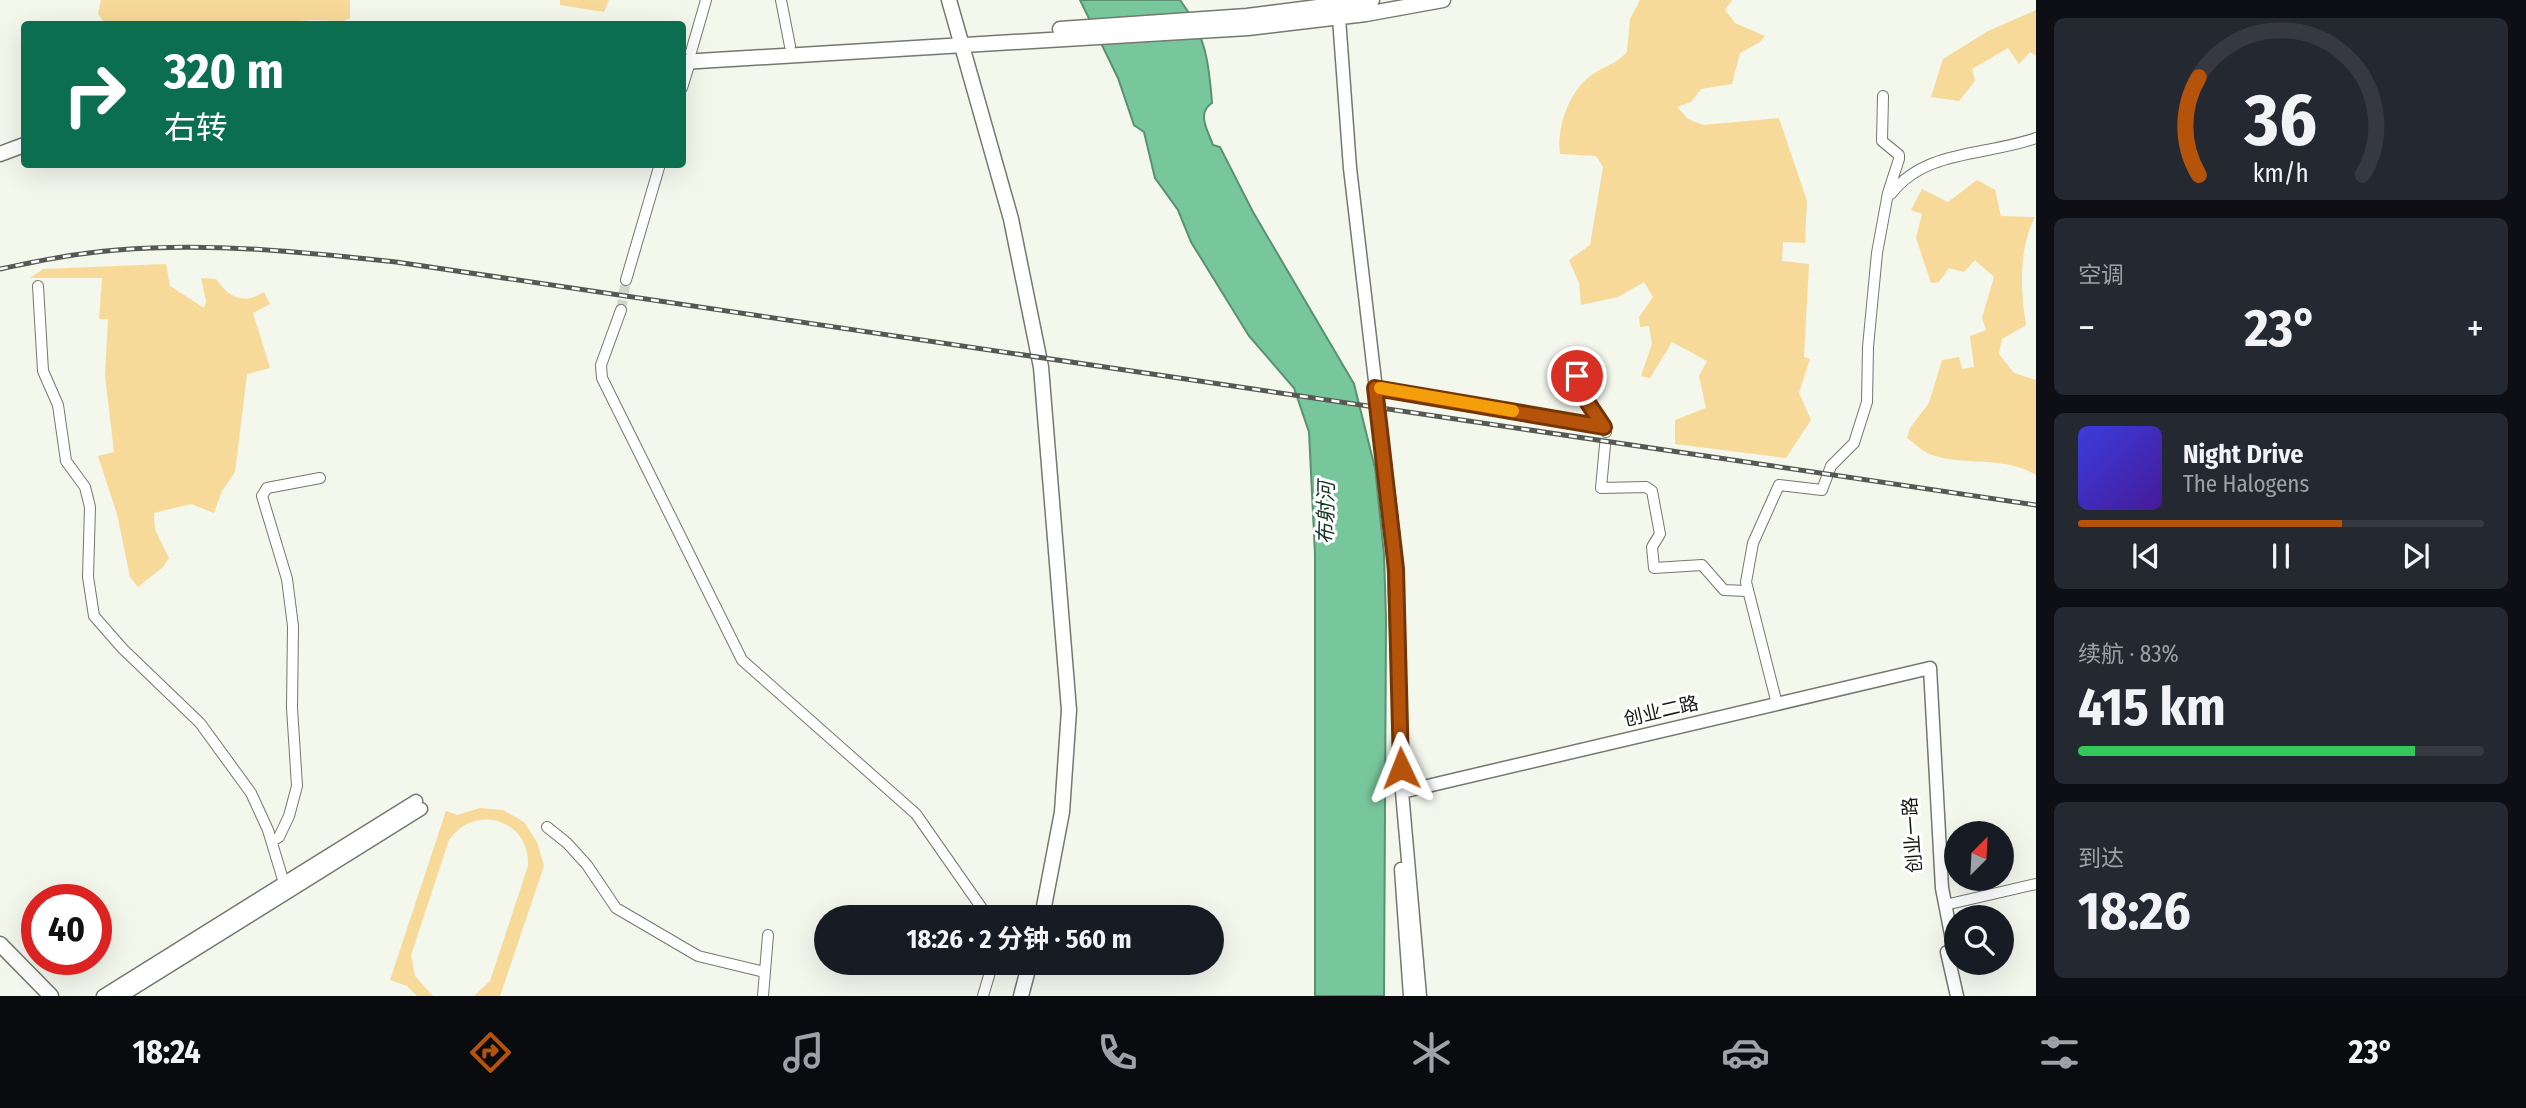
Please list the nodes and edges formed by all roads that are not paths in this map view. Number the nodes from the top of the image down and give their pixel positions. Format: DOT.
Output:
graph roads {
  1 [pos="706,0"];
  2 [pos="781,0"];
  3 [pos="949,0"];
  4 [pos="959,0"];
  5 [pos="1372,0"];
  6 [pos="1443,0"];
  7 [pos="1334,8"];
  8 [pos="966,40"];
  9 [pos="790,46"];
  10 [pos="687,57"];
  11 [pos="1884,96"];
  12 [pos="21,136"];
  13 [pos="2036,138"];
  14 [pos="0,144"];
  15 [pos="21,146"];
  16 [pos="0,154"];
  17 [pos="659,168"];
  18 [pos="1887,200"];
  19 [pos="626,280"];
  20 [pos="38,286"];
  21 [pos="621,310"];
  22 [pos="1577,376"];
  23 [pos="1375,388"];
  24 [pos="1605,445"];
  25 [pos="320,478"];
  26 [pos="1746,591"];
  27 [pos="1926,669"];
  28 [pos="1777,704"];
  29 [pos="1402,792"];
  30 [pos="547,827"];
  31 [pos="272,841"];
  32 [pos="284,883"];
  33 [pos="2036,884"];
  34 [pos="980,905"];
  35 [pos="1044,905"];
  36 [pos="1054,905"];
  37 [pos="1945,905"];
  38 [pos="768,935"];
  39 [pos="0,944"];
  40 [pos="0,957"];
  41 [pos="764,972"];
  42 [pos="989,975"];
  43 [pos="1027,975"];
  44 [pos="1037,975"];
  45 [pos="1960,975"];
  46 [pos="38,996"];
  47 [pos="51,996"];
  48 [pos="103,996"];
  49 [pos="121,996"];
  50 [pos="763,996"];
  51 [pos="982,996"];
  52 [pos="1021,996"];
  53 [pos="1031,996"];
  54 [pos="1410,996"];
  55 [pos="1420,996"];
  56 [pos="1957,996"];
  57 [pos="1965,996"];
  1 -- 10 [label="street"];
  2 -- 9 [label="street"];
  3 -- 8 [label="main road"];
  4 -- 8 [label="main road"];
  5 -- 7 [label="main road"];
  6 -- 7 [label="main road"];
  7 -- 8 [label="main road"];
  7 -- 23 [label="street"];
  8 -- 9 [label="main road"];
  8 -- 10 [label="main road"];
  8 -- 35 [label="main road"];
  8 -- 36 [label="main road"];
  9 -- 10 [label="main road"];
  11 -- 18 [label="street"];
  12 -- 14 [label="main road"];
  13 -- 18 [label="street"];
  15 -- 16 [label="main road"];
  17 -- 19 [label="street"];
  18 -- 26 [label="street"];
  20 -- 31 [label="street"];
  21 -- 34 [label="street"];
  22 -- 23 [label="street"];
  23 -- 29 [label="street"];
  24 -- 26 [label="street"];
  25 -- 31 [label="street"];
  26 -- 28 [label="street"];
  27 -- 28 [label="street, 创业二路"];
  27 -- 37 [label="street, 创业一路"];
  27 -- 56 [label="street, 创业一路"];
  28 -- 29 [label="street, 创业二路"];
  29 -- 54 [label="street"];
  29 -- 55 [label="street"];
  30 -- 41 [label="street"];
  31 -- 32 [label="street"];
  32 -- 48 [label="street"];
  32 -- 49 [label="street"];
  33 -- 37 [label="street"];
  38 -- 41 [label="street"];
  39 -- 47 [label="main road"];
  40 -- 46 [label="main road"];
  41 -- 50 [label="street"];
  42 -- 51 [label="street"];
  43 -- 52 [label="main road"];
  44 -- 53 [label="main road"];
  45 -- 57 [label="street, 创业一路"];
}
